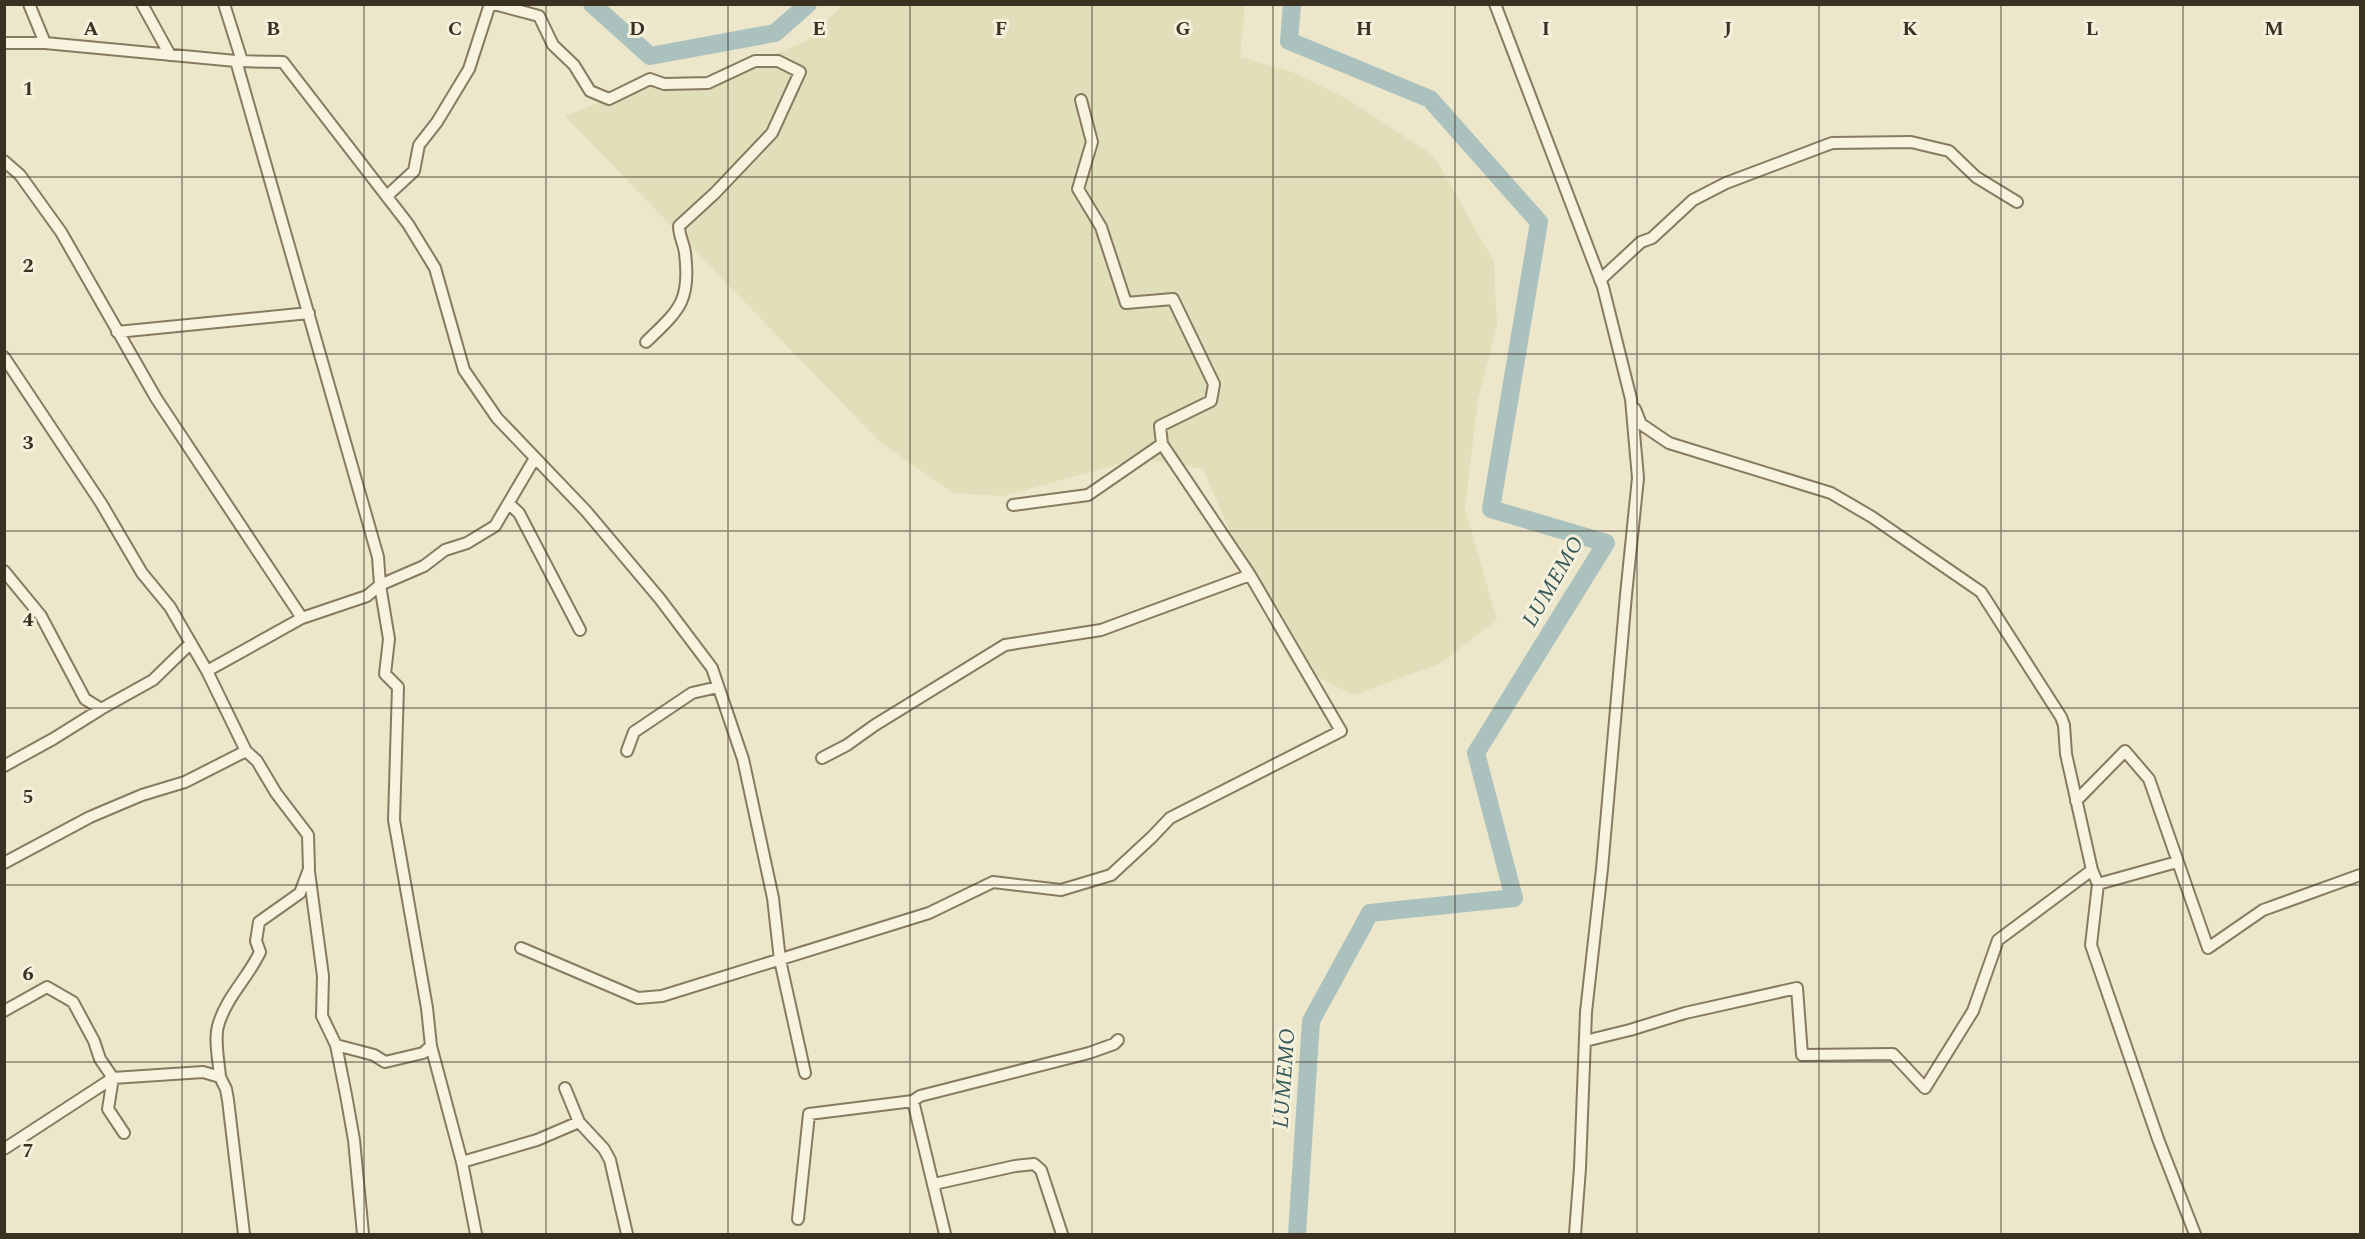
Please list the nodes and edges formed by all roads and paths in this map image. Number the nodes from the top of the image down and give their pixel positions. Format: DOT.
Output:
graph roads {
  1 [pos="29,4"];
  2 [pos="142,4"];
  3 [pos="224,4"];
  4 [pos="492,4"];
  5 [pos="1495,4"];
  6 [pos="4,43"];
  7 [pos="45,43"];
  8 [pos="170,55"];
  9 [pos="239,61"];
  10 [pos="1081,100"];
  11 [pos="4,161"];
  12 [pos="387,196"];
  13 [pos="2017,202"];
  14 [pos="1600,280"];
  15 [pos="309,313"];
  16 [pos="117,332"];
  17 [pos="646,342"];
  18 [pos="4,357"];
  19 [pos="1631,399"];
  20 [pos="1162,444"];
  21 [pos="535,458"];
  22 [pos="509,504"];
  23 [pos="1013,505"];
  24 [pos="4,571"];
  25 [pos="1250,575"];
  26 [pos="380,585"];
  27 [pos="302,618"];
  28 [pos="580,630"];
  29 [pos="191,643"];
  30 [pos="207,671"];
  31 [pos="718,687"];
  32 [pos="101,709"];
  33 [pos="246,751"];
  34 [pos="627,751"];
  35 [pos="822,758"];
  36 [pos="4,766"];
  37 [pos="2076,801"];
  38 [pos="2177,862"];
  39 [pos="4,863"];
  40 [pos="309,869"];
  41 [pos="2092,870"];
  42 [pos="2361,875"];
  43 [pos="2098,884"];
  44 [pos="521,948"];
  45 [pos="780,960"];
  46 [pos="4,1011"];
  47 [pos="1118,1040"];
  48 [pos="1585,1041"];
  49 [pos="336,1046"];
  50 [pos="432,1046"];
  51 [pos="805,1073"];
  52 [pos="220,1077"];
  53 [pos="113,1078"];
  54 [pos="565,1088"];
  55 [pos="913,1101"];
  56 [pos="579,1122"];
  57 [pos="124,1133"];
  58 [pos="4,1149"];
  59 [pos="462,1162"];
  60 [pos="934,1184"];
  61 [pos="798,1219"];
  62 [pos="243,1234"];
  63 [pos="363,1234"];
  64 [pos="476,1234"];
  65 [pos="627,1234"];
  66 [pos="944,1234"];
  67 [pos="1062,1234"];
  68 [pos="1575,1234"];
  69 [pos="2195,1234"];
  1 -- 7 [label="street"];
  2 -- 8 [label="street"];
  3 -- 9 [label="street"];
  4 -- 12 [label="street"];
  4 -- 17 [label="street"];
  5 -- 14 [label="street"];
  6 -- 7 [label="street"];
  7 -- 8 [label="street"];
  8 -- 9 [label="street"];
  9 -- 12 [label="street"];
  9 -- 15 [label="street"];
  10 -- 20 [label="street"];
  11 -- 16 [label="street"];
  12 -- 21 [label="street"];
  13 -- 14 [label="street"];
  14 -- 19 [label="street"];
  15 -- 16 [label="street"];
  15 -- 26 [label="street"];
  16 -- 27 [label="street"];
  18 -- 29 [label="street"];
  19 -- 37 [label="street"];
  19 -- 48 [label="street"];
  20 -- 23 [label="street"];
  20 -- 25 [label="street"];
  21 -- 22 [label="street"];
  21 -- 31 [label="street"];
  22 -- 26 [label="street"];
  22 -- 28 [label="street"];
  24 -- 32 [label="street"];
  25 -- 35 [label="street"];
  25 -- 45 [label="street"];
  26 -- 27 [label="street"];
  26 -- 50 [label="street"];
  27 -- 30 [label="street"];
  29 -- 30 [label="street"];
  29 -- 32 [label="street"];
  30 -- 33 [label="street"];
  31 -- 34 [label="street"];
  31 -- 45 [label="street"];
  32 -- 36 [label="street"];
  33 -- 39 [label="street"];
  33 -- 40 [label="street"];
  37 -- 38 [label="street"];
  37 -- 41 [label="street"];
  38 -- 42 [label="street"];
  38 -- 43 [label="street"];
  40 -- 49 [label="street"];
  40 -- 52 [label="street"];
  41 -- 43 [label="street"];
  41 -- 48 [label="street"];
  43 -- 69 [label="street"];
  44 -- 45 [label="street"];
  45 -- 51 [label="street"];
  46 -- 53 [label="street"];
  47 -- 55 [label="street"];
  48 -- 68 [label="street"];
  49 -- 50 [label="street"];
  49 -- 63 [label="street"];
  50 -- 59 [label="street"];
  52 -- 53 [label="street"];
  52 -- 62 [label="street"];
  53 -- 57 [label="street"];
  53 -- 58 [label="street"];
  54 -- 56 [label="street"];
  55 -- 60 [label="street"];
  55 -- 61 [label="street"];
  56 -- 59 [label="street"];
  56 -- 65 [label="street"];
  59 -- 64 [label="street"];
  60 -- 66 [label="street"];
  60 -- 67 [label="street"];
}
